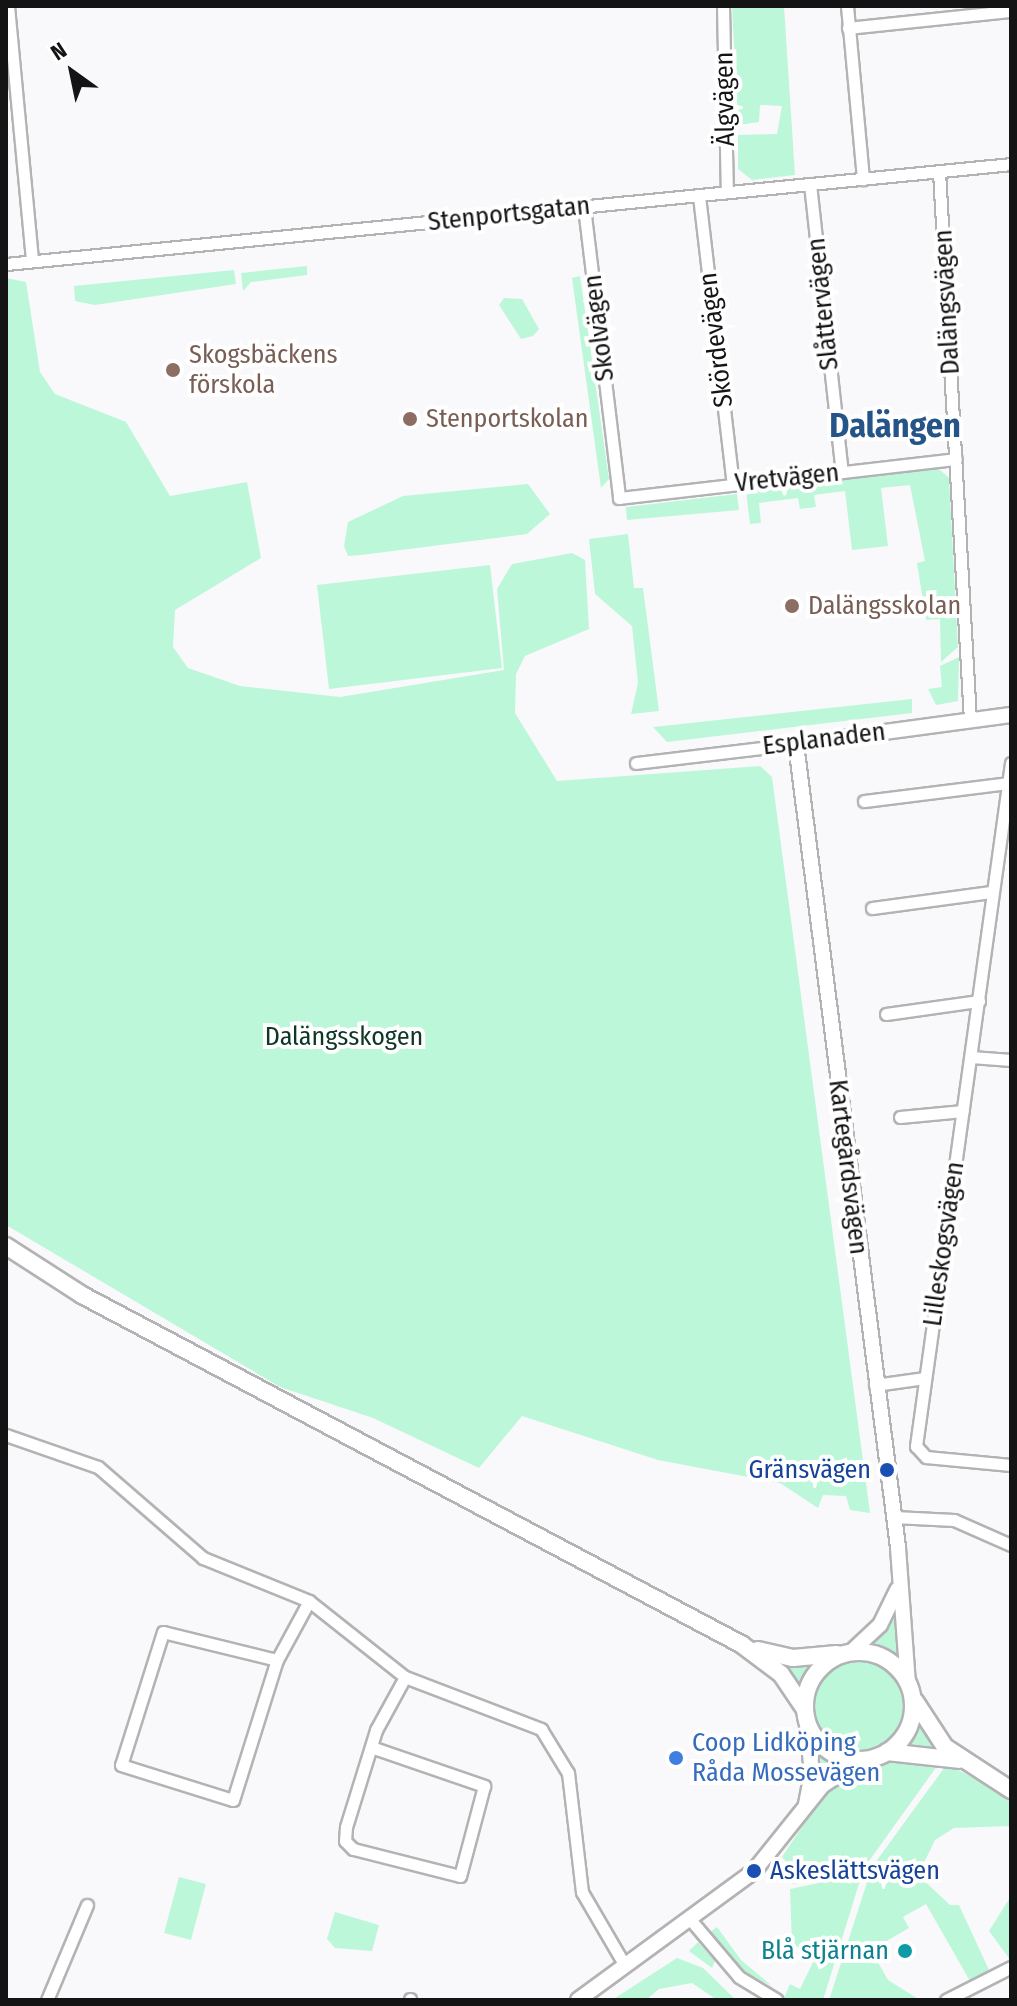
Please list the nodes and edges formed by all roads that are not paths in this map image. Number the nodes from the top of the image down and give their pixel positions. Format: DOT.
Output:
graph roads {
  1 [pos="8,6"];
  2 [pos="723,6"];
  3 [pos="847,6"];
  4 [pos="1011,11"];
  5 [pos="848,28"];
  6 [pos="1011,164"];
  7 [pos="939,171"];
  8 [pos="863,179"];
  9 [pos="810,184"];
  10 [pos="727,192"];
  11 [pos="699,196"];
  12 [pos="584,207"];
  13 [pos="32,261"];
  14 [pos="6,264"];
  15 [pos="956,459"];
  16 [pos="842,472"];
  17 [pos="733,484"];
  18 [pos="619,498"];
  19 [pos="1011,715"];
  20 [pos="970,720"];
  21 [pos="796,744"];
  22 [pos="636,763"];
  23 [pos="1011,763"];
  24 [pos="1008,783"];
  25 [pos="864,801"];
  26 [pos="991,892"];
  27 [pos="872,908"];
  28 [pos="979,1001"];
  29 [pos="886,1014"];
  30 [pos="971,1057"];
  31 [pos="1011,1060"];
  32 [pos="963,1111"];
  33 [pos="900,1117"];
  34 [pos="6,1246"];
  35 [pos="925,1378"];
  36 [pos="875,1385"];
  37 [pos="6,1435"];
  38 [pos="1011,1465"];
  39 [pos="894,1517"];
  40 [pos="1011,1545"];
  41 [pos="898,1590"];
  42 [pos="309,1601"];
  43 [pos="741,1644"];
  44 [pos="848,1652"];
  45 [pos="277,1660"];
  46 [pos="405,1677"];
  47 [pos="910,1690"];
  48 [pos="806,1715"];
  49 [pos="371,1747"];
  50 [pos="887,1752"];
  51 [pos="862,1760"];
  52 [pos="961,1760"];
  53 [pos="1011,1790"];
  54 [pos="804,1812"];
  55 [pos="87,1905"];
  56 [pos="689,1918"];
  57 [pos="624,1964"];
  58 [pos="1011,1967"];
  59 [pos="47,2000"];
  60 [pos="578,2000"];
  61 [pos="777,2000"];
  62 [pos="946,2000"];
  1 -- 13 [label="street"];
  2 -- 10 [label="street, Älgvägen"];
  3 -- 5 [label="street"];
  4 -- 5 [label="street"];
  5 -- 8 [label="street"];
  6 -- 7 [label="street, Stenportsgatan"];
  7 -- 8 [label="street, Stenportsgatan"];
  7 -- 15 [label="street, Dalängsvägen"];
  8 -- 9 [label="street, Stenportsgatan"];
  9 -- 10 [label="street, Stenportsgatan"];
  9 -- 16 [label="street, Slåttervägen"];
  10 -- 11 [label="street, Stenportsgatan"];
  11 -- 12 [label="street, Stenportsgatan"];
  11 -- 17 [label="street, Skördevägen"];
  12 -- 13 [label="street, Stenportsgatan"];
  12 -- 18 [label="street, Skolvägen"];
  13 -- 14 [label="street, Stenportsgatan"];
  15 -- 16 [label="street, Vretvägen"];
  15 -- 20 [label="street, Dalängsvägen"];
  16 -- 17 [label="street, Vretvägen"];
  17 -- 18 [label="street, Vretvägen"];
  19 -- 20 [label="street, Esplanaden"];
  20 -- 21 [label="street, Esplanaden"];
  21 -- 22 [label="street, Esplanaden"];
  21 -- 36 [label="street, Kartegårdsvägen"];
  23 -- 24 [label="street, Lilleskogsvägen"];
  24 -- 25 [label="street"];
  24 -- 26 [label="street, Lilleskogsvägen"];
  26 -- 27 [label="street"];
  26 -- 28 [label="street, Lilleskogsvägen"];
  28 -- 29 [label="street"];
  28 -- 30 [label="street, Lilleskogsvägen"];
  30 -- 31 [label="street"];
  30 -- 32 [label="street, Lilleskogsvägen"];
  32 -- 33 [label="street"];
  32 -- 35 [label="street, Lilleskogsvägen"];
  34 -- 43 [label="main road"];
  35 -- 36 [label="street"];
  35 -- 38 [label="street, Lilleskogsvägen"];
  36 -- 39 [label="street, Kartegårdsvägen"];
  37 -- 42 [label="street"];
  39 -- 40 [label="street"];
  39 -- 41 [label="street, Kartegårdsvägen"];
  41 -- 44 [label="street"];
  41 -- 47 [label="street, Kartegårdsvägen"];
  42 -- 45 [label="street"];
  42 -- 46 [label="street"];
  43 -- 44 [label="main road"];
  43 -- 48 [label="main road"];
  44 -- 47 [label="main road"];
  44 -- 48 [label="main road"];
  45 -- 45 [label="street"];
  46 -- 49 [label="street"];
  46 -- 57 [label="street"];
  47 -- 50 [label="main road"];
  47 -- 52 [label="main road"];
  48 -- 51 [label="main road"];
  48 -- 54 [label="street"];
  49 -- 49 [label="street"];
  50 -- 51 [label="main road"];
  50 -- 52 [label="main road"];
  51 -- 54 [label="street"];
  52 -- 53 [label="main road"];
  54 -- 56 [label="street"];
  55 -- 59 [label="street"];
  56 -- 57 [label="street"];
  56 -- 61 [label="street"];
  57 -- 60 [label="street"];
  58 -- 62 [label="street"];
}
